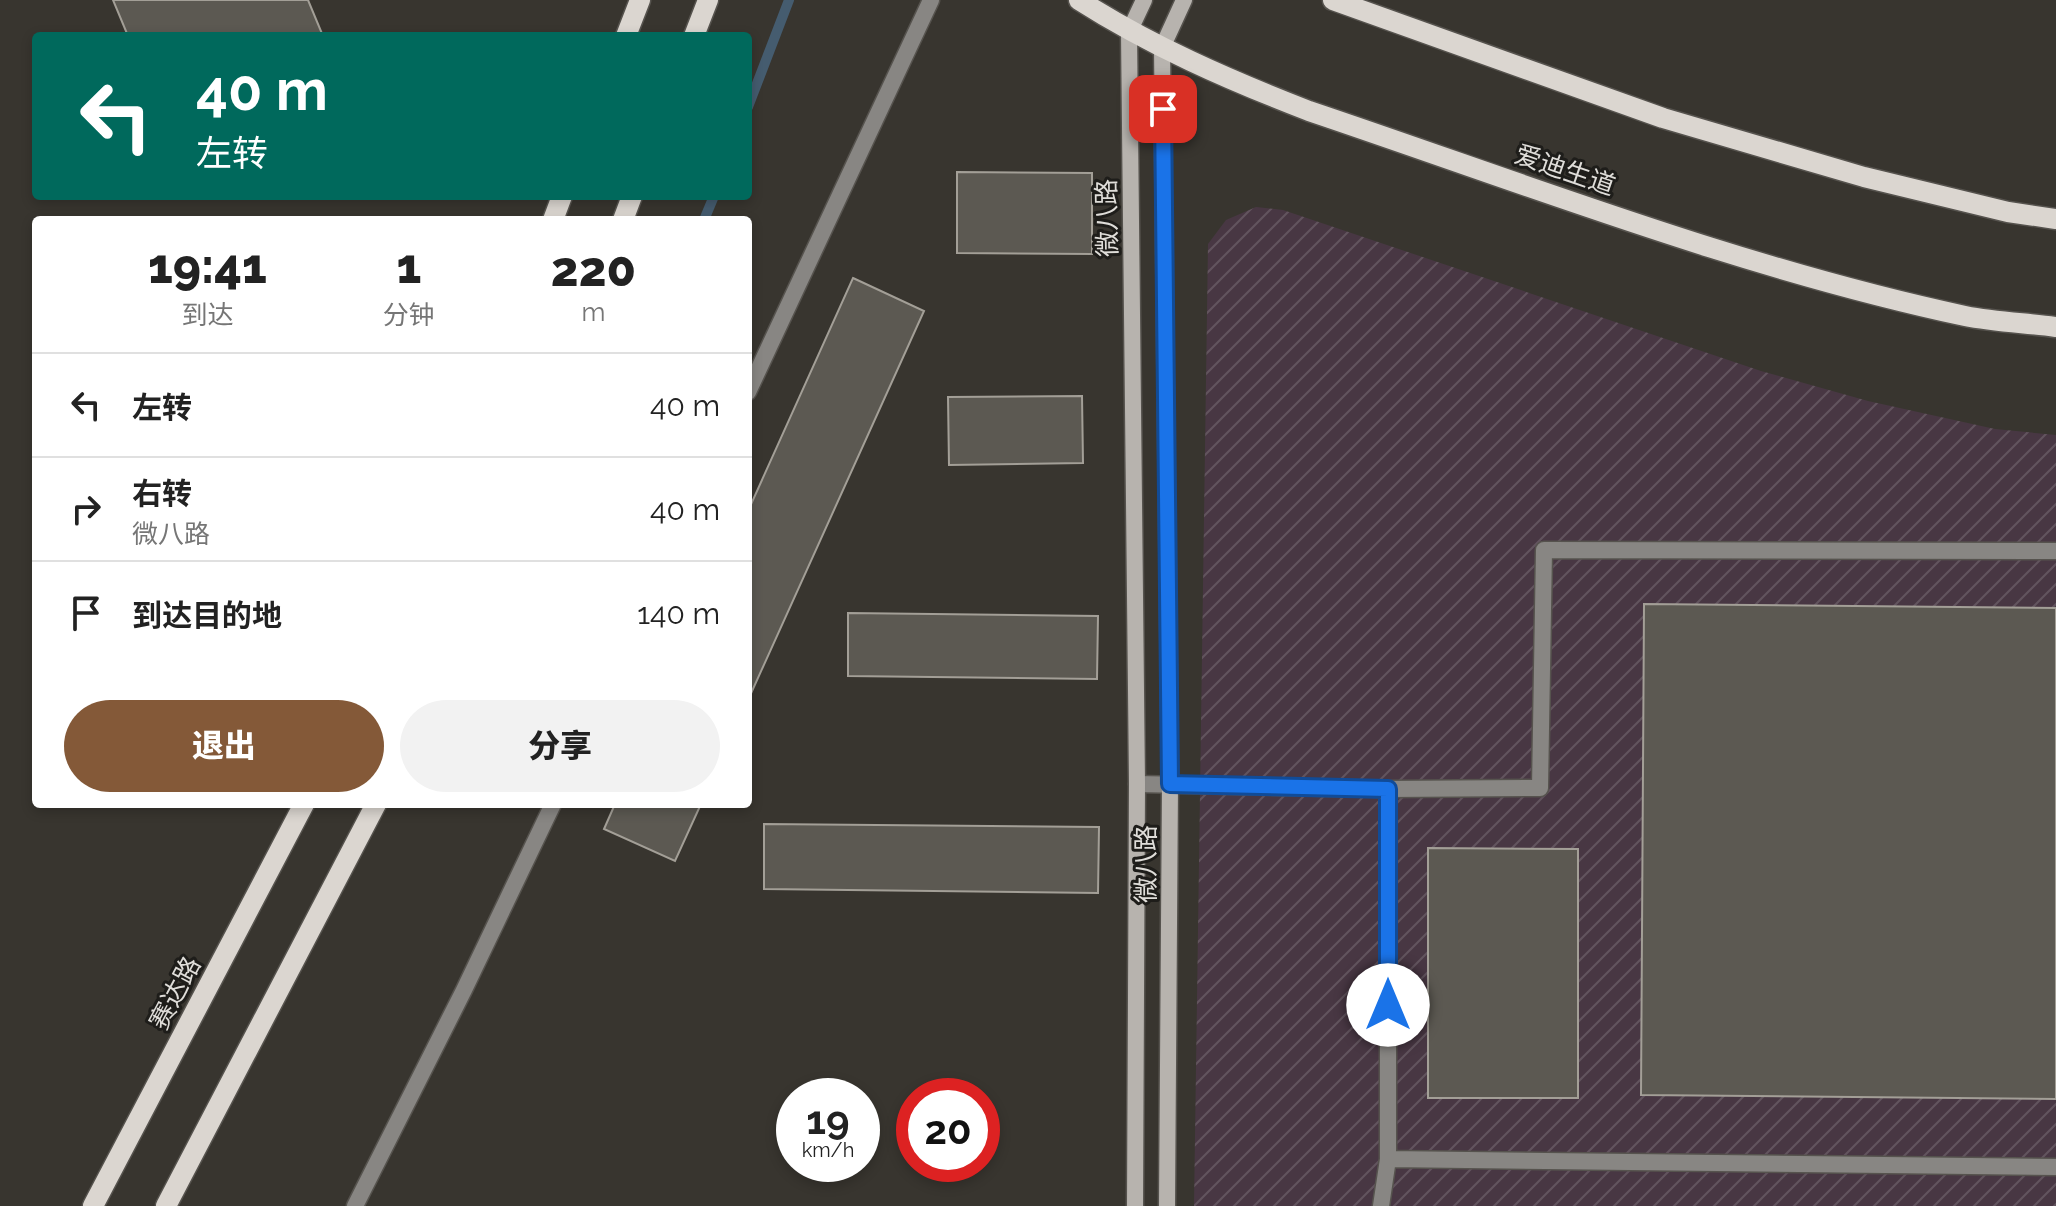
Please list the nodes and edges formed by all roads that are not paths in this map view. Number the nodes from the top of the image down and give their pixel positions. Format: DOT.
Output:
graph roads {
  1 [pos="640,0"];
  2 [pos="708,0"];
  3 [pos="931,0"];
  4 [pos="1079,0"];
  5 [pos="1144,0"];
  6 [pos="1184,0"];
  7 [pos="1333,0"];
  8 [pos="628,32"];
  9 [pos="696,32"];
  10 [pos="1129,32"];
  11 [pos="1162,48"];
  12 [pos="2056,219"];
  13 [pos="2056,327"];
  14 [pos="752,383"];
  15 [pos="2056,551"];
  16 [pos="1137,784"];
  17 [pos="1170,784"];
  18 [pos="1388,789"];
  19 [pos="302,808"];
  20 [pos="374,808"];
  21 [pos="551,808"];
  22 [pos="1388,1159"];
  23 [pos="2056,1167"];
  24 [pos="93,1206"];
  25 [pos="166,1206"];
  26 [pos="355,1206"];
  27 [pos="1135,1206"];
  28 [pos="1167,1206"];
  29 [pos="1381,1206"];
  1 -- 8 [label="main road"];
  2 -- 9 [label="main road"];
  3 -- 14 [label="street"];
  4 -- 10 [label="main road, 爱迪生道"];
  5 -- 10 [label="street, 微八路"];
  6 -- 11 [label="street, 微八路"];
  7 -- 12 [label="main road"];
  10 -- 11 [label="main road, 爱迪生道"];
  10 -- 16 [label="street, 微八路"];
  11 -- 13 [label="main road, 爱迪生道"];
  11 -- 17 [label="street, 微八路"];
  15 -- 18 [label="street"];
  16 -- 17 [label="street"];
  16 -- 27 [label="street, 微八路"];
  17 -- 18 [label="street"];
  17 -- 28 [label="street, 微八路"];
  18 -- 22 [label="street"];
  19 -- 24 [label="main road, 赛达路"];
  20 -- 25 [label="main road"];
  21 -- 26 [label="street"];
  22 -- 23 [label="street"];
  22 -- 29 [label="street"];
}
